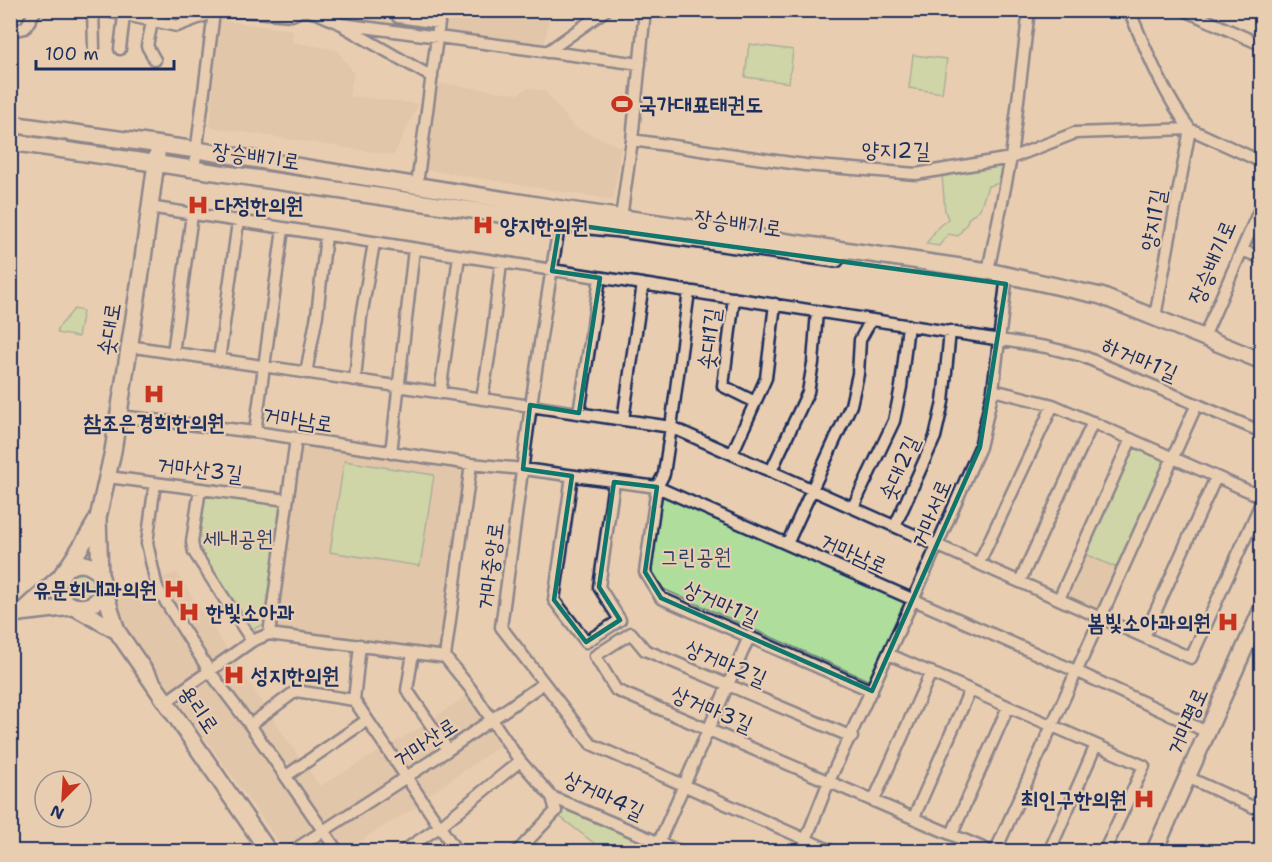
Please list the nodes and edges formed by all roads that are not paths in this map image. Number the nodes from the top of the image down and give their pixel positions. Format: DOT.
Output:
graph roads {
  1 [pos="36,10"];
  2 [pos="93,10"];
  3 [pos="102,10"];
  4 [pos="399,10"];
  5 [pos="606,10"];
  6 [pos="645,10"];
  7 [pos="1029,10"];
  8 [pos="1129,10"];
  9 [pos="1184,10"];
  10 [pos="309,11"];
  11 [pos="214,12"];
  12 [pos="285,12"];
  13 [pos="124,16"];
  14 [pos="152,22"];
  15 [pos="341,24"];
  16 [pos="10,31"];
  17 [pos="437,38"];
  18 [pos="1262,45"];
  19 [pos="94,48"];
  20 [pos="120,49"];
  21 [pos="547,52"];
  22 [pos="155,60"];
  23 [pos="640,64"];
  24 [pos="432,77"];
  25 [pos="10,124"];
  26 [pos="1190,129"];
  27 [pos="632,140"];
  28 [pos="10,142"];
  29 [pos="159,146"];
  30 [pos="197,150"];
  31 [pos="1011,158"];
  32 [pos="1262,162"];
  33 [pos="154,164"];
  34 [pos="194,170"];
  35 [pos="417,184"];
  36 [pos="1262,204"];
  37 [pos="149,207"];
  38 [pos="192,215"];
  39 [pos="561,216"];
  40 [pos="238,222"];
  41 [pos="621,223"];
  42 [pos="283,229"];
  43 [pos="326,236"];
  44 [pos="374,243"];
  45 [pos="414,249"];
  46 [pos="1242,250"];
  47 [pos="459,256"];
  48 [pos="1262,258"];
  49 [pos="501,263"];
  50 [pos="552,271"];
  51 [pos="988,271"];
  52 [pos="600,278"];
  53 [pos="1006,280"];
  54 [pos="643,284"];
  55 [pos="689,291"];
  56 [pos="734,298"];
  57 [pos="775,304"];
  58 [pos="817,311"];
  59 [pos="1155,317"];
  60 [pos="871,320"];
  61 [pos="908,325"];
  62 [pos="950,331"];
  63 [pos="1204,337"];
  64 [pos="999,339"];
  65 [pos="128,346"];
  66 [pos="172,353"];
  67 [pos="219,360"];
  68 [pos="1262,361"];
  69 [pos="263,366"];
  70 [pos="1262,372"];
  71 [pos="306,373"];
  72 [pos="355,380"];
  73 [pos="398,387"];
  74 [pos="993,390"];
  75 [pos="440,393"];
  76 [pos="482,399"];
  77 [pos="755,402"];
  78 [pos="1197,404"];
  79 [pos="530,405"];
  80 [pos="1053,405"];
  81 [pos="579,413"];
  82 [pos="119,416"];
  83 [pos="623,420"];
  84 [pos="1093,422"];
  85 [pos="671,427"];
  86 [pos="255,432"];
  87 [pos="1262,432"];
  88 [pos="296,439"];
  89 [pos="1131,439"];
  90 [pos="391,453"];
  91 [pos="732,454"];
  92 [pos="1173,457"];
  93 [pos="471,464"];
  94 [pos="523,469"];
  95 [pos="771,471"];
  96 [pos="572,476"];
  97 [pos="108,477"];
  98 [pos="1216,477"];
  99 [pos="614,482"];
  100 [pos="155,483"];
  101 [pos="657,487"];
  102 [pos="200,489"];
  103 [pos="814,490"];
  104 [pos="1262,499"];
  105 [pos="287,500"];
  106 [pos="853,507"];
  107 [pos="99,518"];
  108 [pos="896,526"];
  109 [pos="788,544"];
  110 [pos="938,545"];
  111 [pos="979,563"];
  112 [pos="63,573"];
  113 [pos="101,580"];
  114 [pos="1020,581"];
  115 [pos="1059,599"];
  116 [pos="913,600"];
  117 [pos="74,607"];
  118 [pos="1262,609"];
  119 [pos="15,614"];
  120 [pos="1102,618"];
  121 [pos="117,631"];
  122 [pos="268,634"];
  123 [pos="749,637"];
  124 [pos="1144,637"];
  125 [pos="252,641"];
  126 [pos="360,645"];
  127 [pos="413,653"];
  128 [pos="888,654"];
  129 [pos="595,656"];
  130 [pos="445,657"];
  131 [pos="210,672"];
  132 [pos="931,672"];
  133 [pos="1078,672"];
  134 [pos="544,683"];
  135 [pos="728,685"];
  136 [pos="970,690"];
  137 [pos="872,691"];
  138 [pos="354,700"];
  139 [pos="167,701"];
  140 [pos="1008,706"];
  141 [pos="367,720"];
  142 [pos="492,721"];
  143 [pos="250,725"];
  144 [pos="1051,725"];
  145 [pos="709,728"];
  146 [pos="1207,732"];
  147 [pos="852,737"];
  148 [pos="1096,745"];
  149 [pos="448,750"];
  150 [pos="520,761"];
  151 [pos="286,776"];
  152 [pos="1187,777"];
  153 [pos="406,778"];
  154 [pos="830,781"];
  155 [pos="684,786"];
  156 [pos="552,797"];
  157 [pos="874,800"];
  158 [pos="1262,811"];
  159 [pos="914,817"];
  160 [pos="439,826"];
  161 [pos="324,829"];
  162 [pos="952,834"];
  163 [pos="806,839"];
  164 [pos="659,842"];
  165 [pos="269,852"];
  166 [pos="291,852"];
  167 [pos="338,852"];
  168 [pos="402,852"];
  169 [pos="457,852"];
  170 [pos="517,852"];
  171 [pos="681,852"];
  172 [pos="801,852"];
  173 [pos="834,852"];
  174 [pos="993,852"];
  175 [pos="1049,852"];
  176 [pos="1104,852"];
  177 [pos="1154,852"];
  1 -- 16 [label="street"];
  2 -- 19 [label="street"];
  3 -- 13 [label="street"];
  4 -- 17 [label="street"];
  5 -- 21 [label="street"];
  6 -- 23 [label="street"];
  7 -- 31 [label="street"];
  8 -- 26 [label="street"];
  9 -- 18 [label="street"];
  10 -- 12 [label="street"];
  10 -- 15 [label="street"];
  11 -- 12 [label="street"];
  11 -- 14 [label="street"];
  11 -- 30 [label="street, 장승배기로"];
  13 -- 14 [label="street"];
  13 -- 20 [label="street"];
  14 -- 22 [label="street"];
  15 -- 17 [label="street"];
  15 -- 24 [label="street"];
  17 -- 21 [label="street"];
  17 -- 24 [label="street"];
  21 -- 23 [label="street"];
  23 -- 27 [label="street"];
  24 -- 35 [label="street"];
  25 -- 29 [label="street, 장승배기로"];
  26 -- 31 [label="street"];
  26 -- 32 [label="street"];
  26 -- 59 [label="street, 양지1길"];
  27 -- 31 [label="street, 양지2길"];
  27 -- 41 [label="street"];
  28 -- 33 [label="street, 장승배기로"];
  29 -- 30 [label="street, 장승배기로"];
  29 -- 33 [label="street, 솟대로"];
  30 -- 34 [label="street, 장승배기로"];
  30 -- 35 [label="street, 장승배기로"];
  31 -- 51 [label="street"];
  33 -- 34 [label="street, 장승배기로"];
  33 -- 37 [label="street, 솟대로"];
  34 -- 39 [label="street, 장승배기로"];
  35 -- 39 [label="street, 장승배기로"];
  36 -- 46 [label="street, 장승배기로"];
  37 -- 38 [label="street, 솟대1길"];
  37 -- 65 [label="street, 솟대로"];
  38 -- 40 [label="street, 솟대1길"];
  38 -- 66 [label="street"];
  39 -- 41 [label="street, 장승배기로"];
  39 -- 50 [label="street, 거마중앙로"];
  40 -- 42 [label="street, 솟대1길"];
  40 -- 67 [label="street"];
  41 -- 51 [label="street, 장승배기로"];
  41 -- 53 [label="street, 장승배기로"];
  42 -- 43 [label="street, 솟대1길"];
  42 -- 69 [label="street"];
  43 -- 44 [label="street, 솟대1길"];
  43 -- 71 [label="street"];
  44 -- 45 [label="street, 솟대1길"];
  44 -- 72 [label="street"];
  45 -- 47 [label="street, 솟대1길"];
  45 -- 73 [label="street"];
  46 -- 48 [label="street"];
  46 -- 63 [label="street, 장승배기로"];
  47 -- 49 [label="street, 솟대1길"];
  47 -- 75 [label="street"];
  49 -- 50 [label="street, 솟대1길"];
  49 -- 76 [label="street"];
  50 -- 52 [label="street, 솟대1길"];
  50 -- 79 [label="street, 거마중앙로"];
  51 -- 53 [label="street, 장승배기로"];
  52 -- 54 [label="street, 솟대1길"];
  52 -- 81 [label="street"];
  53 -- 59 [label="street, 장승배기로"];
  53 -- 64 [label="street, 거마서로"];
  53 -- 70 [label="street, 장승배기로"];
  54 -- 55 [label="street, 솟대1길"];
  54 -- 83 [label="street"];
  55 -- 56 [label="street, 솟대1길"];
  55 -- 85 [label="street, 솟대1길"];
  56 -- 57 [label="street, 솟대1길"];
  56 -- 77 [label="street, 솟대1길"];
  57 -- 58 [label="street, 솟대1길"];
  57 -- 77 [label="street"];
  58 -- 60 [label="street, 솟대1길"];
  58 -- 95 [label="street"];
  59 -- 63 [label="street, 장승배기로"];
  60 -- 61 [label="street, 솟대1길"];
  60 -- 103 [label="street"];
  61 -- 62 [label="street, 솟대1길"];
  61 -- 106 [label="street, 솟대2길"];
  62 -- 64 [label="street, 솟대1길"];
  62 -- 108 [label="street, 솟대2길"];
  63 -- 68 [label="street, 장승배기로"];
  64 -- 74 [label="street, 거마서로"];
  64 -- 78 [label="street, 하거마1길"];
  65 -- 66 [label="street, 솟대2길"];
  65 -- 82 [label="street, 솟대로"];
  66 -- 67 [label="street, 솟대2길"];
  67 -- 69 [label="street, 솟대2길"];
  69 -- 71 [label="street, 솟대2길"];
  69 -- 86 [label="street"];
  71 -- 72 [label="street, 솟대2길"];
  72 -- 73 [label="street, 솟대2길"];
  73 -- 75 [label="street, 솟대2길"];
  73 -- 90 [label="street"];
  74 -- 80 [label="street"];
  74 -- 110 [label="street, 거마서로"];
  75 -- 76 [label="street, 솟대2길"];
  76 -- 79 [label="street, 솟대2길"];
  77 -- 91 [label="street"];
  78 -- 87 [label="street, 하거마1길"];
  78 -- 92 [label="street"];
  79 -- 81 [label="street, 솟대2길"];
  79 -- 94 [label="street, 거마중앙로"];
  80 -- 84 [label="street"];
  80 -- 111 [label="street"];
  81 -- 83 [label="street, 솟대2길"];
  82 -- 86 [label="street, 거마남로"];
  82 -- 97 [label="street, 솟대로"];
  83 -- 85 [label="street, 솟대2길"];
  84 -- 89 [label="street"];
  84 -- 114 [label="street"];
  85 -- 91 [label="street, 솟대2길"];
  85 -- 101 [label="street, 상거마1길"];
  86 -- 88 [label="street, 거마남로"];
  88 -- 90 [label="street, 거마남로"];
  88 -- 105 [label="street"];
  89 -- 92 [label="street"];
  89 -- 115 [label="street"];
  90 -- 93 [label="street, 거마남로"];
  91 -- 95 [label="street, 솟대2길"];
  92 -- 98 [label="street"];
  92 -- 120 [label="street"];
  93 -- 94 [label="street, 거마남로"];
  93 -- 130 [label="street"];
  94 -- 96 [label="street, 거마남로"];
  94 -- 134 [label="street, 거마중앙로"];
  95 -- 103 [label="street, 솟대2길"];
  96 -- 99 [label="street, 거마남로"];
  96 -- 99 [label="street"];
  97 -- 100 [label="street, 거마산3길"];
  97 -- 107 [label="street, 솟대로"];
  98 -- 104 [label="street"];
  98 -- 124 [label="street"];
  99 -- 101 [label="street, 거마남로"];
  100 -- 102 [label="street, 거마산3길"];
  100 -- 131 [label="street"];
  101 -- 109 [label="street, 거마남로"];
  101 -- 123 [label="street, 상거마1길"];
  102 -- 105 [label="street, 거마산3길"];
  102 -- 125 [label="street"];
  103 -- 106 [label="street, 솟대2길"];
  103 -- 109 [label="street"];
  104 -- 124 [label="street, 솟대2길"];
  105 -- 122 [label="street"];
  106 -- 108 [label="street, 솟대2길"];
  107 -- 112 [label="street"];
  107 -- 113 [label="street"];
  108 -- 110 [label="street, 솟대2길"];
  109 -- 116 [label="street, 거마남로"];
  110 -- 111 [label="street, 솟대2길"];
  110 -- 116 [label="street, 거마서로"];
  111 -- 114 [label="street, 솟대2길"];
  112 -- 113 [label="street"];
  112 -- 117 [label="street"];
  112 -- 119 [label="street"];
  113 -- 117 [label="street"];
  113 -- 121 [label="street"];
  114 -- 115 [label="street, 솟대2길"];
  115 -- 120 [label="street, 솟대2길"];
  116 -- 128 [label="street, 거마서로"];
  116 -- 133 [label="street, 거마남로"];
  117 -- 119 [label="street"];
  117 -- 121 [label="street, 용리로"];
  118 -- 146 [label="street, 거마평로"];
  120 -- 124 [label="street, 솟대2길"];
  120 -- 133 [label="street"];
  121 -- 139 [label="street, 용리로"];
  122 -- 125 [label="street"];
  122 -- 126 [label="street"];
  123 -- 135 [label="street"];
  123 -- 137 [label="street, 상거마1길"];
  125 -- 131 [label="street"];
  126 -- 127 [label="street"];
  126 -- 138 [label="street"];
  127 -- 130 [label="street"];
  127 -- 149 [label="street"];
  128 -- 132 [label="street"];
  128 -- 137 [label="street, 거마서로"];
  129 -- 135 [label="street, 상거마2길"];
  129 -- 145 [label="street, 상거마3길"];
  130 -- 142 [label="street, 상거마4길"];
  131 -- 139 [label="street"];
  131 -- 143 [label="street"];
  132 -- 136 [label="street"];
  132 -- 157 [label="street"];
  133 -- 144 [label="street"];
  133 -- 146 [label="street, 거마남로"];
  134 -- 142 [label="street, 거마산로"];
  134 -- 155 [label="street, 거마중앙로"];
  135 -- 145 [label="street"];
  135 -- 147 [label="street, 상거마2길"];
  136 -- 140 [label="street"];
  136 -- 159 [label="street"];
  137 -- 147 [label="street, 거마서로"];
  138 -- 141 [label="street"];
  138 -- 143 [label="street"];
  139 -- 165 [label="street, 용리로"];
  140 -- 144 [label="street"];
  140 -- 162 [label="street"];
  141 -- 151 [label="street"];
  141 -- 153 [label="street"];
  142 -- 149 [label="street, 거마산로"];
  142 -- 150 [label="street, 상거마4길"];
  143 -- 151 [label="street"];
  144 -- 148 [label="street"];
  144 -- 174 [label="street"];
  145 -- 154 [label="street, 상거마3길"];
  145 -- 155 [label="street"];
  146 -- 152 [label="street, 거마평로"];
  147 -- 154 [label="street, 거마서로"];
  148 -- 175 [label="street"];
  148 -- 176 [label="street"];
  149 -- 153 [label="street, 거마산로"];
  150 -- 156 [label="street, 상거마4길"];
  150 -- 160 [label="street"];
  151 -- 161 [label="street"];
  152 -- 158 [label="street"];
  152 -- 177 [label="street, 거마평로"];
  153 -- 160 [label="street"];
  153 -- 161 [label="street, 거마산로"];
  154 -- 157 [label="street, 상거마3길"];
  154 -- 163 [label="street, 거마서로"];
  155 -- 163 [label="street, 거마중앙로"];
  155 -- 164 [label="street"];
  156 -- 164 [label="street, 상거마4길"];
  156 -- 170 [label="street"];
  157 -- 159 [label="street, 상거마3길"];
  159 -- 162 [label="street, 상거마3길"];
  160 -- 168 [label="street"];
  160 -- 169 [label="street"];
  161 -- 166 [label="street, 거마산로"];
  161 -- 167 [label="street"];
  162 -- 174 [label="street, 상거마3길"];
  163 -- 172 [label="street, 거마서로"];
  163 -- 173 [label="street, 거마중앙로"];
  164 -- 171 [label="street, 상거마4길"];
}
